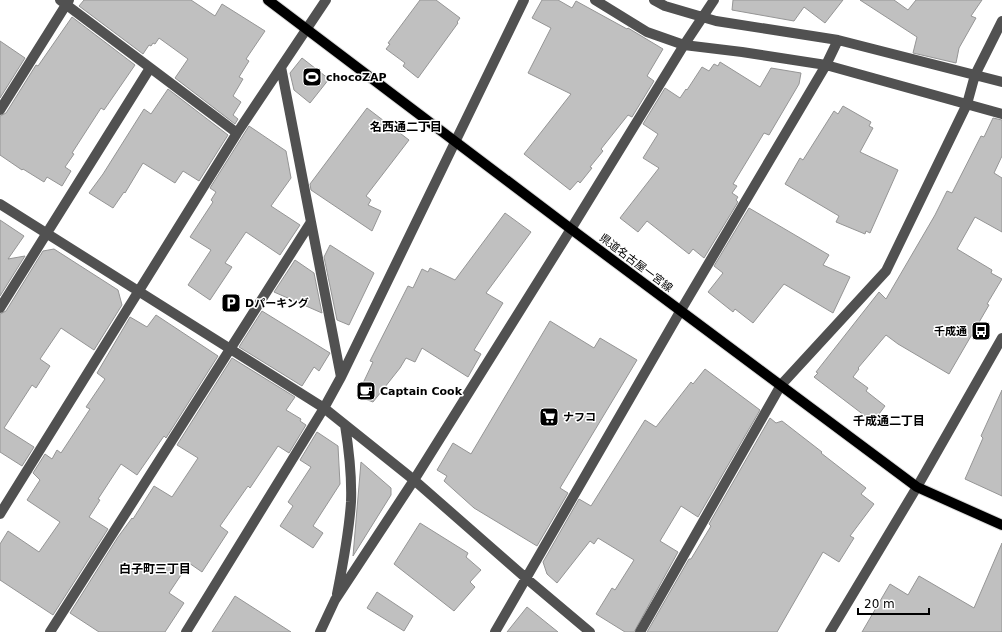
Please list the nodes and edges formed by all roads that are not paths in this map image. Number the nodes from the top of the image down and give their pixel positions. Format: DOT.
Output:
graph roads {
  1 [pos="268,0"];
  2 [pos="326,0"];
  3 [pos="524,0"];
  4 [pos="595,0"];
  5 [pos="654,0"];
  6 [pos="714,0"];
  7 [pos="65,2"];
  8 [pos="703,17"];
  9 [pos="1002,21"];
  10 [pos="306,29"];
  11 [pos="838,40"];
  12 [pos="684,45"];
  13 [pos="826,65"];
  14 [pos="281,67"];
  15 [pos="150,68"];
  16 [pos="975,75"];
  17 [pos="1002,82"];
  18 [pos="967,104"];
  19 [pos="0,110"];
  20 [pos="1002,114"];
  21 [pos="237,133"];
  22 [pos="456,142"];
  23 [pos="0,204"];
  24 [pos="311,222"];
  25 [pos="571,229"];
  26 [pos="48,234"];
  27 [pos="138,291"];
  28 [pos="0,308"];
  29 [pos="681,310"];
  30 [pos="1002,338"];
  31 [pos="231,349"];
  32 [pos="341,377"];
  33 [pos="781,385"];
  34 [pos="324,408"];
  35 [pos="345,425"];
  36 [pos="414,480"];
  37 [pos="917,486"];
  38 [pos="0,514"];
  39 [pos="1002,525"];
  40 [pos="527,579"];
  41 [pos="335,600"];
  42 [pos="50,632"];
  43 [pos="186,632"];
  44 [pos="320,632"];
  45 [pos="495,632"];
  46 [pos="590,632"];
  47 [pos="640,632"];
  48 [pos="830,632"];
  1 -- 10 [label="main road, 県道名古屋一宮線"];
  2 -- 10 [label="street"];
  3 -- 22 [label="street"];
  4 -- 12 [label="street"];
  5 -- 8 [label="street"];
  6 -- 8 [label="street"];
  7 -- 15 [label="street"];
  7 -- 19 [label="street"];
  8 -- 11 [label="street"];
  8 -- 12 [label="street"];
  9 -- 16 [label="street"];
  10 -- 14 [label="street"];
  10 -- 22 [label="main road, 県道名古屋一宮線"];
  11 -- 13 [label="street"];
  11 -- 16 [label="street"];
  12 -- 13 [label="street"];
  12 -- 25 [label="street"];
  13 -- 18 [label="street"];
  13 -- 29 [label="street"];
  14 -- 21 [label="street"];
  14 -- 24 [label="street"];
  15 -- 21 [label="street"];
  15 -- 26 [label="street"];
  16 -- 17 [label="street"];
  16 -- 18 [label="street"];
  18 -- 20 [label="street"];
  18 -- 33 [label="street"];
  21 -- 27 [label="street"];
  22 -- 25 [label="main road, 県道名古屋一宮線"];
  22 -- 32 [label="street"];
  23 -- 26 [label="street"];
  24 -- 31 [label="street"];
  24 -- 32 [label="street"];
  25 -- 29 [label="main road, 県道名古屋一宮線"];
  25 -- 36 [label="street"];
  26 -- 27 [label="street"];
  26 -- 28 [label="street"];
  27 -- 31 [label="street"];
  27 -- 38 [label="street"];
  29 -- 33 [label="main road, 県道名古屋一宮線"];
  29 -- 40 [label="street"];
  30 -- 37 [label="street"];
  31 -- 34 [label="street"];
  31 -- 42 [label="street"];
  32 -- 34 [label="street"];
  33 -- 37 [label="main road, 県道名古屋一宮線"];
  33 -- 47 [label="street"];
  34 -- 35 [label="street"];
  34 -- 43 [label="street"];
  35 -- 36 [label="street"];
  35 -- 41 [label="street"];
  36 -- 40 [label="street"];
  36 -- 41 [label="street"];
  37 -- 39 [label="main road, 県道名古屋一宮線"];
  37 -- 48 [label="street"];
  40 -- 45 [label="street"];
  40 -- 46 [label="street"];
  41 -- 44 [label="street"];
}
